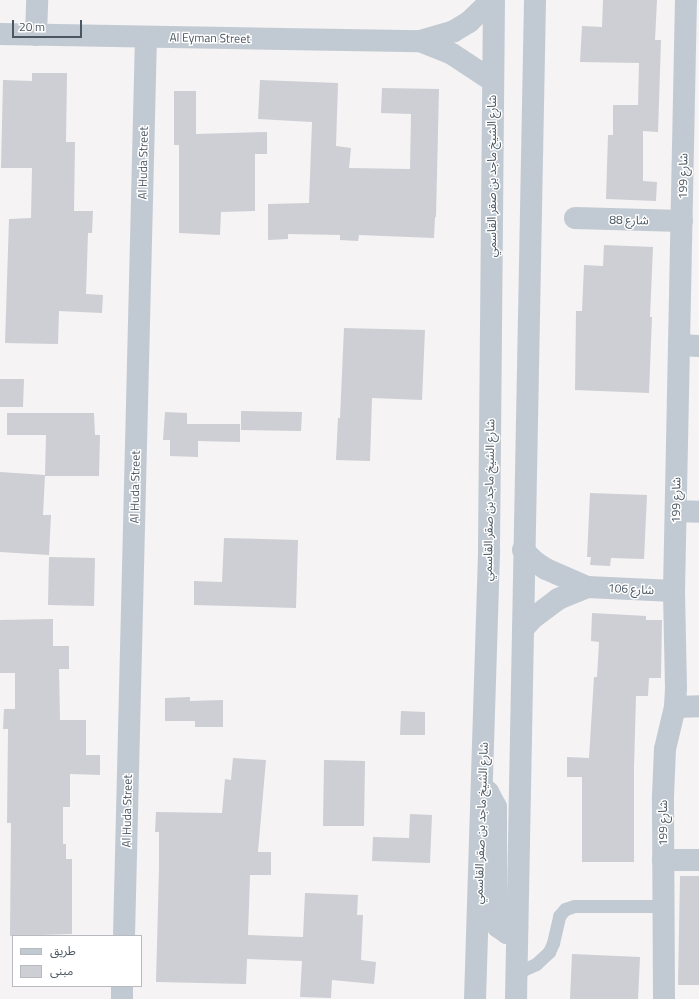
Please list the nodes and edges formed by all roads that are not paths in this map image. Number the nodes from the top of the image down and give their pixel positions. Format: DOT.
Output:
graph roads {
  1 [pos="37,0"];
  2 [pos="493,0"];
  3 [pos="535,0"];
  4 [pos="686,0"];
  5 [pos="0,34"];
  6 [pos="36,35"];
  7 [pos="146,38"];
  8 [pos="420,41"];
  9 [pos="692,72"];
  10 [pos="493,81"];
  11 [pos="688,214"];
  12 [pos="575,218"];
  13 [pos="689,345"];
  14 [pos="676,511"];
  15 [pos="699,512"];
  16 [pos="523,550"];
  17 [pos="587,587"];
  18 [pos="674,591"];
  19 [pos="523,629"];
  20 [pos="699,706"];
  21 [pos="675,707"];
  22 [pos="482,787"];
  23 [pos="663,860"];
  24 [pos="699,860"];
  25 [pos="663,906"];
  26 [pos="517,927"];
  27 [pos="124,935"];
  28 [pos="516,974"];
  29 [pos="122,987"];
  30 [pos="474,997"];
  31 [pos="122,999"];
  32 [pos="516,999"];
  33 [pos="664,999"];
  1 -- 6 [label="street"];
  2 -- 8 [label="street, Al Eyman Street"];
  2 -- 10 [label="street, شارع الشيخ ماجد بن صقر القاسمي"];
  3 -- 16 [label="street"];
  4 -- 9 [label="street, شارع 199"];
  5 -- 6 [label="street, Al Eyman Street"];
  6 -- 7 [label="street, Al Eyman Street"];
  7 -- 8 [label="street, Al Eyman Street"];
  7 -- 27 [label="street, Al Huda Street"];
  8 -- 10 [label="street, Al Eyman Street"];
  9 -- 11 [label="street, شارع 199"];
  10 -- 22 [label="street, شارع الشيخ ماجد بن صقر القاسمي"];
  11 -- 12 [label="street, شارع 88"];
  11 -- 13 [label="street, شارع 199"];
  13 -- 14 [label="street, شارع 199"];
  14 -- 15 [label="street"];
  14 -- 18 [label="street, شارع 199"];
  16 -- 17 [label="street, شارع 106"];
  16 -- 19 [label="street"];
  17 -- 18 [label="street, شارع 106"];
  17 -- 19 [label="street, شارع 106"];
  18 -- 21 [label="street, شارع 199"];
  19 -- 26 [label="street"];
  20 -- 21 [label="street"];
  21 -- 23 [label="street, شارع 199"];
  22 -- 26 [label="street"];
  22 -- 30 [label="street, شارع الشيخ ماجد بن صقر القاسمي"];
  23 -- 24 [label="street"];
  23 -- 25 [label="street, شارع 199"];
  25 -- 28 [label="lane"];
  25 -- 33 [label="street, شارع 199"];
  26 -- 28 [label="street"];
  28 -- 32 [label="street"];
  29 -- 31 [label="street"];
}
